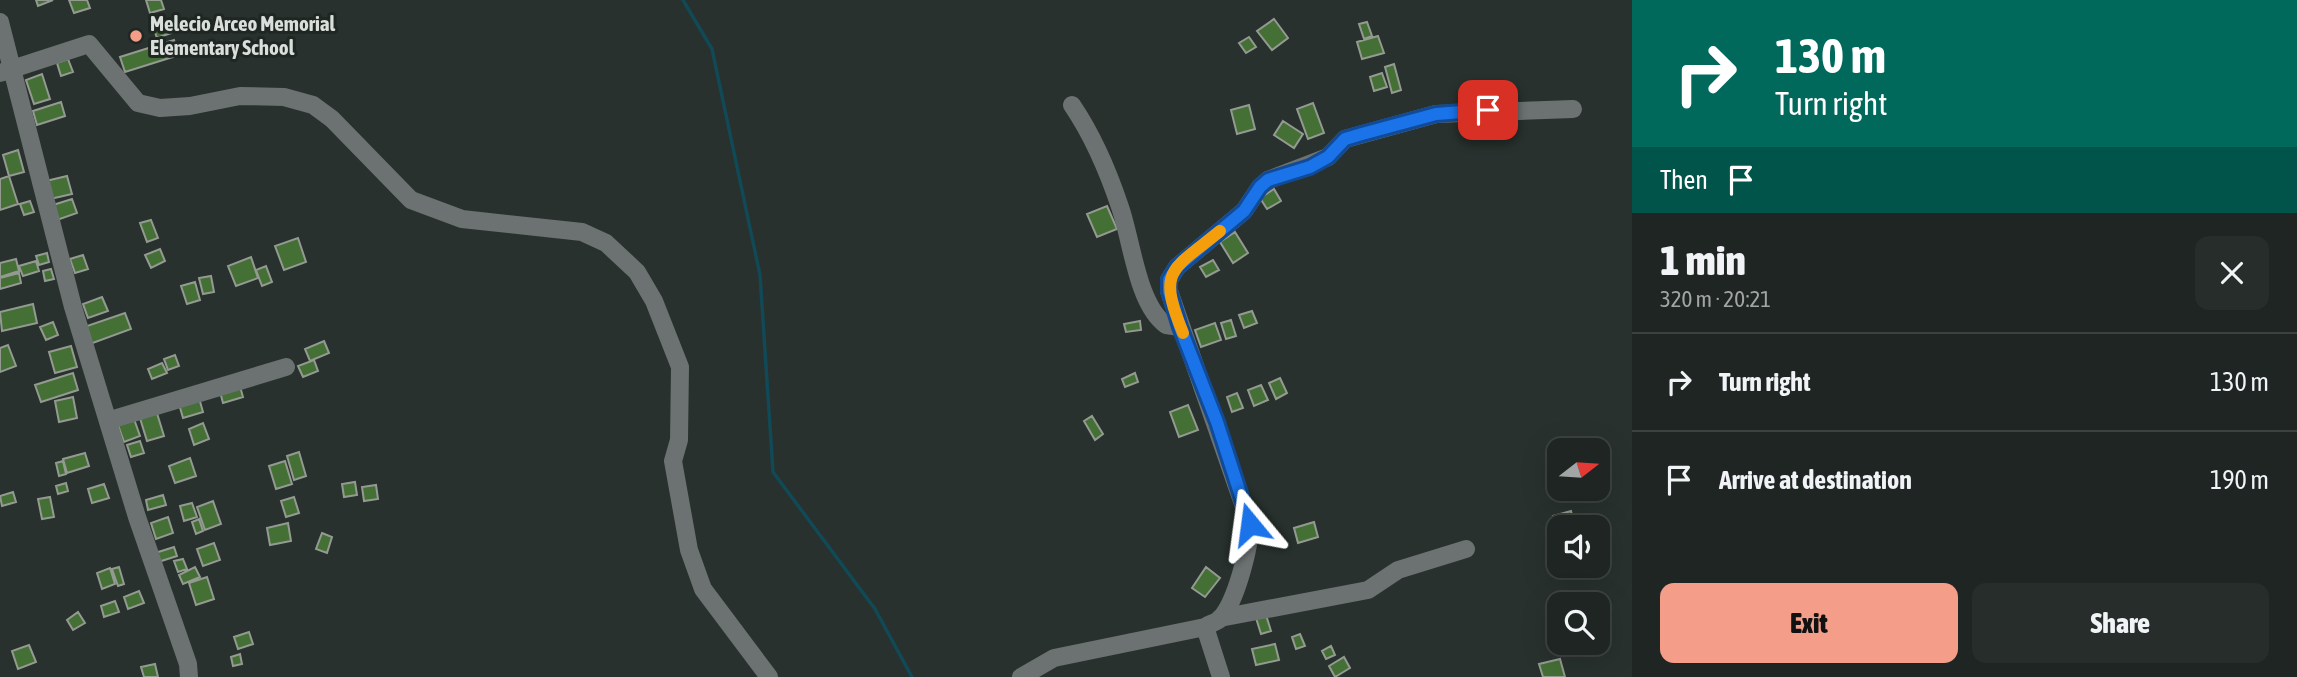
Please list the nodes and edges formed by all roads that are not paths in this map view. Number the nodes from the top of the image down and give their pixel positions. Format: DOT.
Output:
graph roads {
  1 [pos="0,22"];
  2 [pos="7,71"];
  3 [pos="1072,105"];
  4 [pos="1573,109"];
  5 [pos="1180,327"];
  6 [pos="286,367"];
  7 [pos="110,420"];
  8 [pos="1466,548"];
  9 [pos="1212,622"];
  10 [pos="188,677"];
  11 [pos="769,677"];
  12 [pos="1021,677"];
  13 [pos="1221,677"];
  1 -- 2 [label="street"];
  2 -- 7 [label="street"];
  2 -- 11 [label="street"];
  3 -- 5 [label="street"];
  4 -- 5 [label="street"];
  5 -- 9 [label="street"];
  6 -- 7 [label="street"];
  7 -- 10 [label="street"];
  8 -- 9 [label="street"];
  9 -- 12 [label="street"];
  9 -- 13 [label="street"];
}
